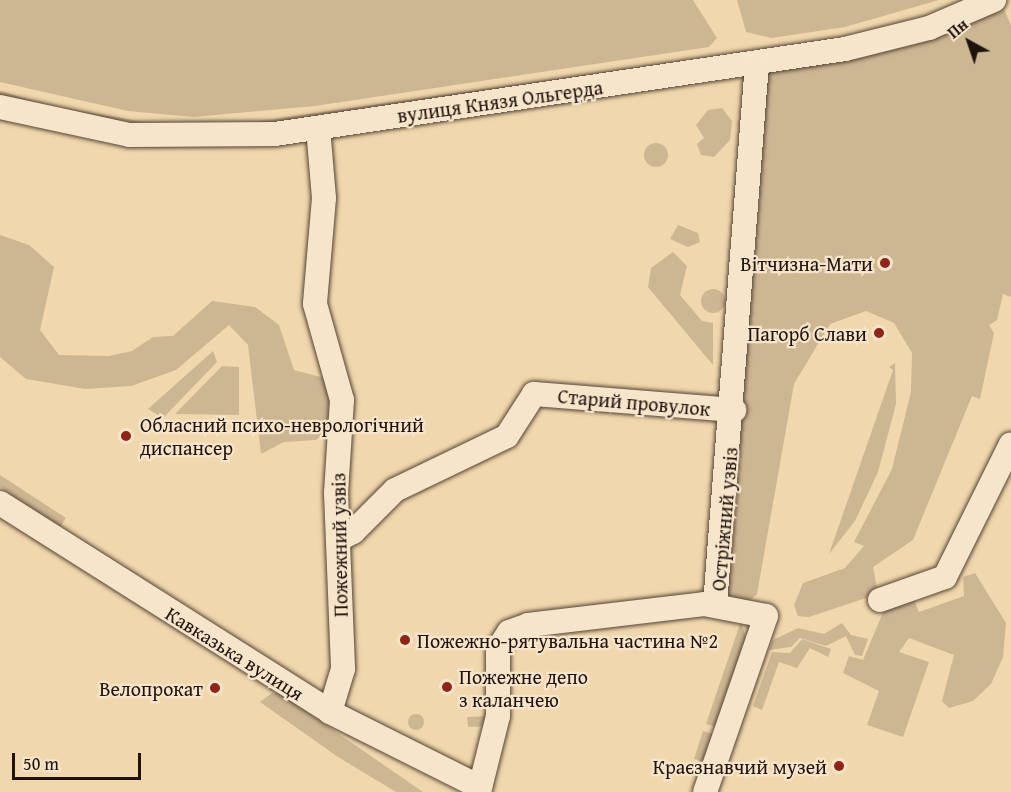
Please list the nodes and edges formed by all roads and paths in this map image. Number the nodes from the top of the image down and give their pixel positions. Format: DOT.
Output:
graph roads {
  1 [pos="994,0"];
  2 [pos="757,63"];
  3 [pos="0,107"];
  4 [pos="318,129"];
  5 [pos="734,410"];
  6 [pos="1011,444"];
  7 [pos="0,503"];
  8 [pos="338,540"];
  9 [pos="880,600"];
  10 [pos="716,605"];
  11 [pos="330,712"];
  12 [pos="479,789"];
  13 [pos="705,792"];
  1 -- 2 [label="street, вулиця Князя Ольгерда"];
  2 -- 4 [label="street, вулиця Князя Ольгерда"];
  2 -- 5 [label="street, Остріжний узвіз"];
  3 -- 4 [label="street, вулиця Князя Ольгерда"];
  4 -- 8 [label="street, Пожежний узвіз"];
  5 -- 8 [label="street, Старий провулок"];
  5 -- 10 [label="street, Остріжний узвіз"];
  6 -- 9 [label="street"];
  7 -- 11 [label="street, Кавказька вулиця"];
  8 -- 11 [label="street, Пожежний узвіз"];
  10 -- 12 [label="street, Остріжний узвіз"];
  10 -- 13 [label="street"];
  11 -- 12 [label="street, Кавказька вулиця"];
}
